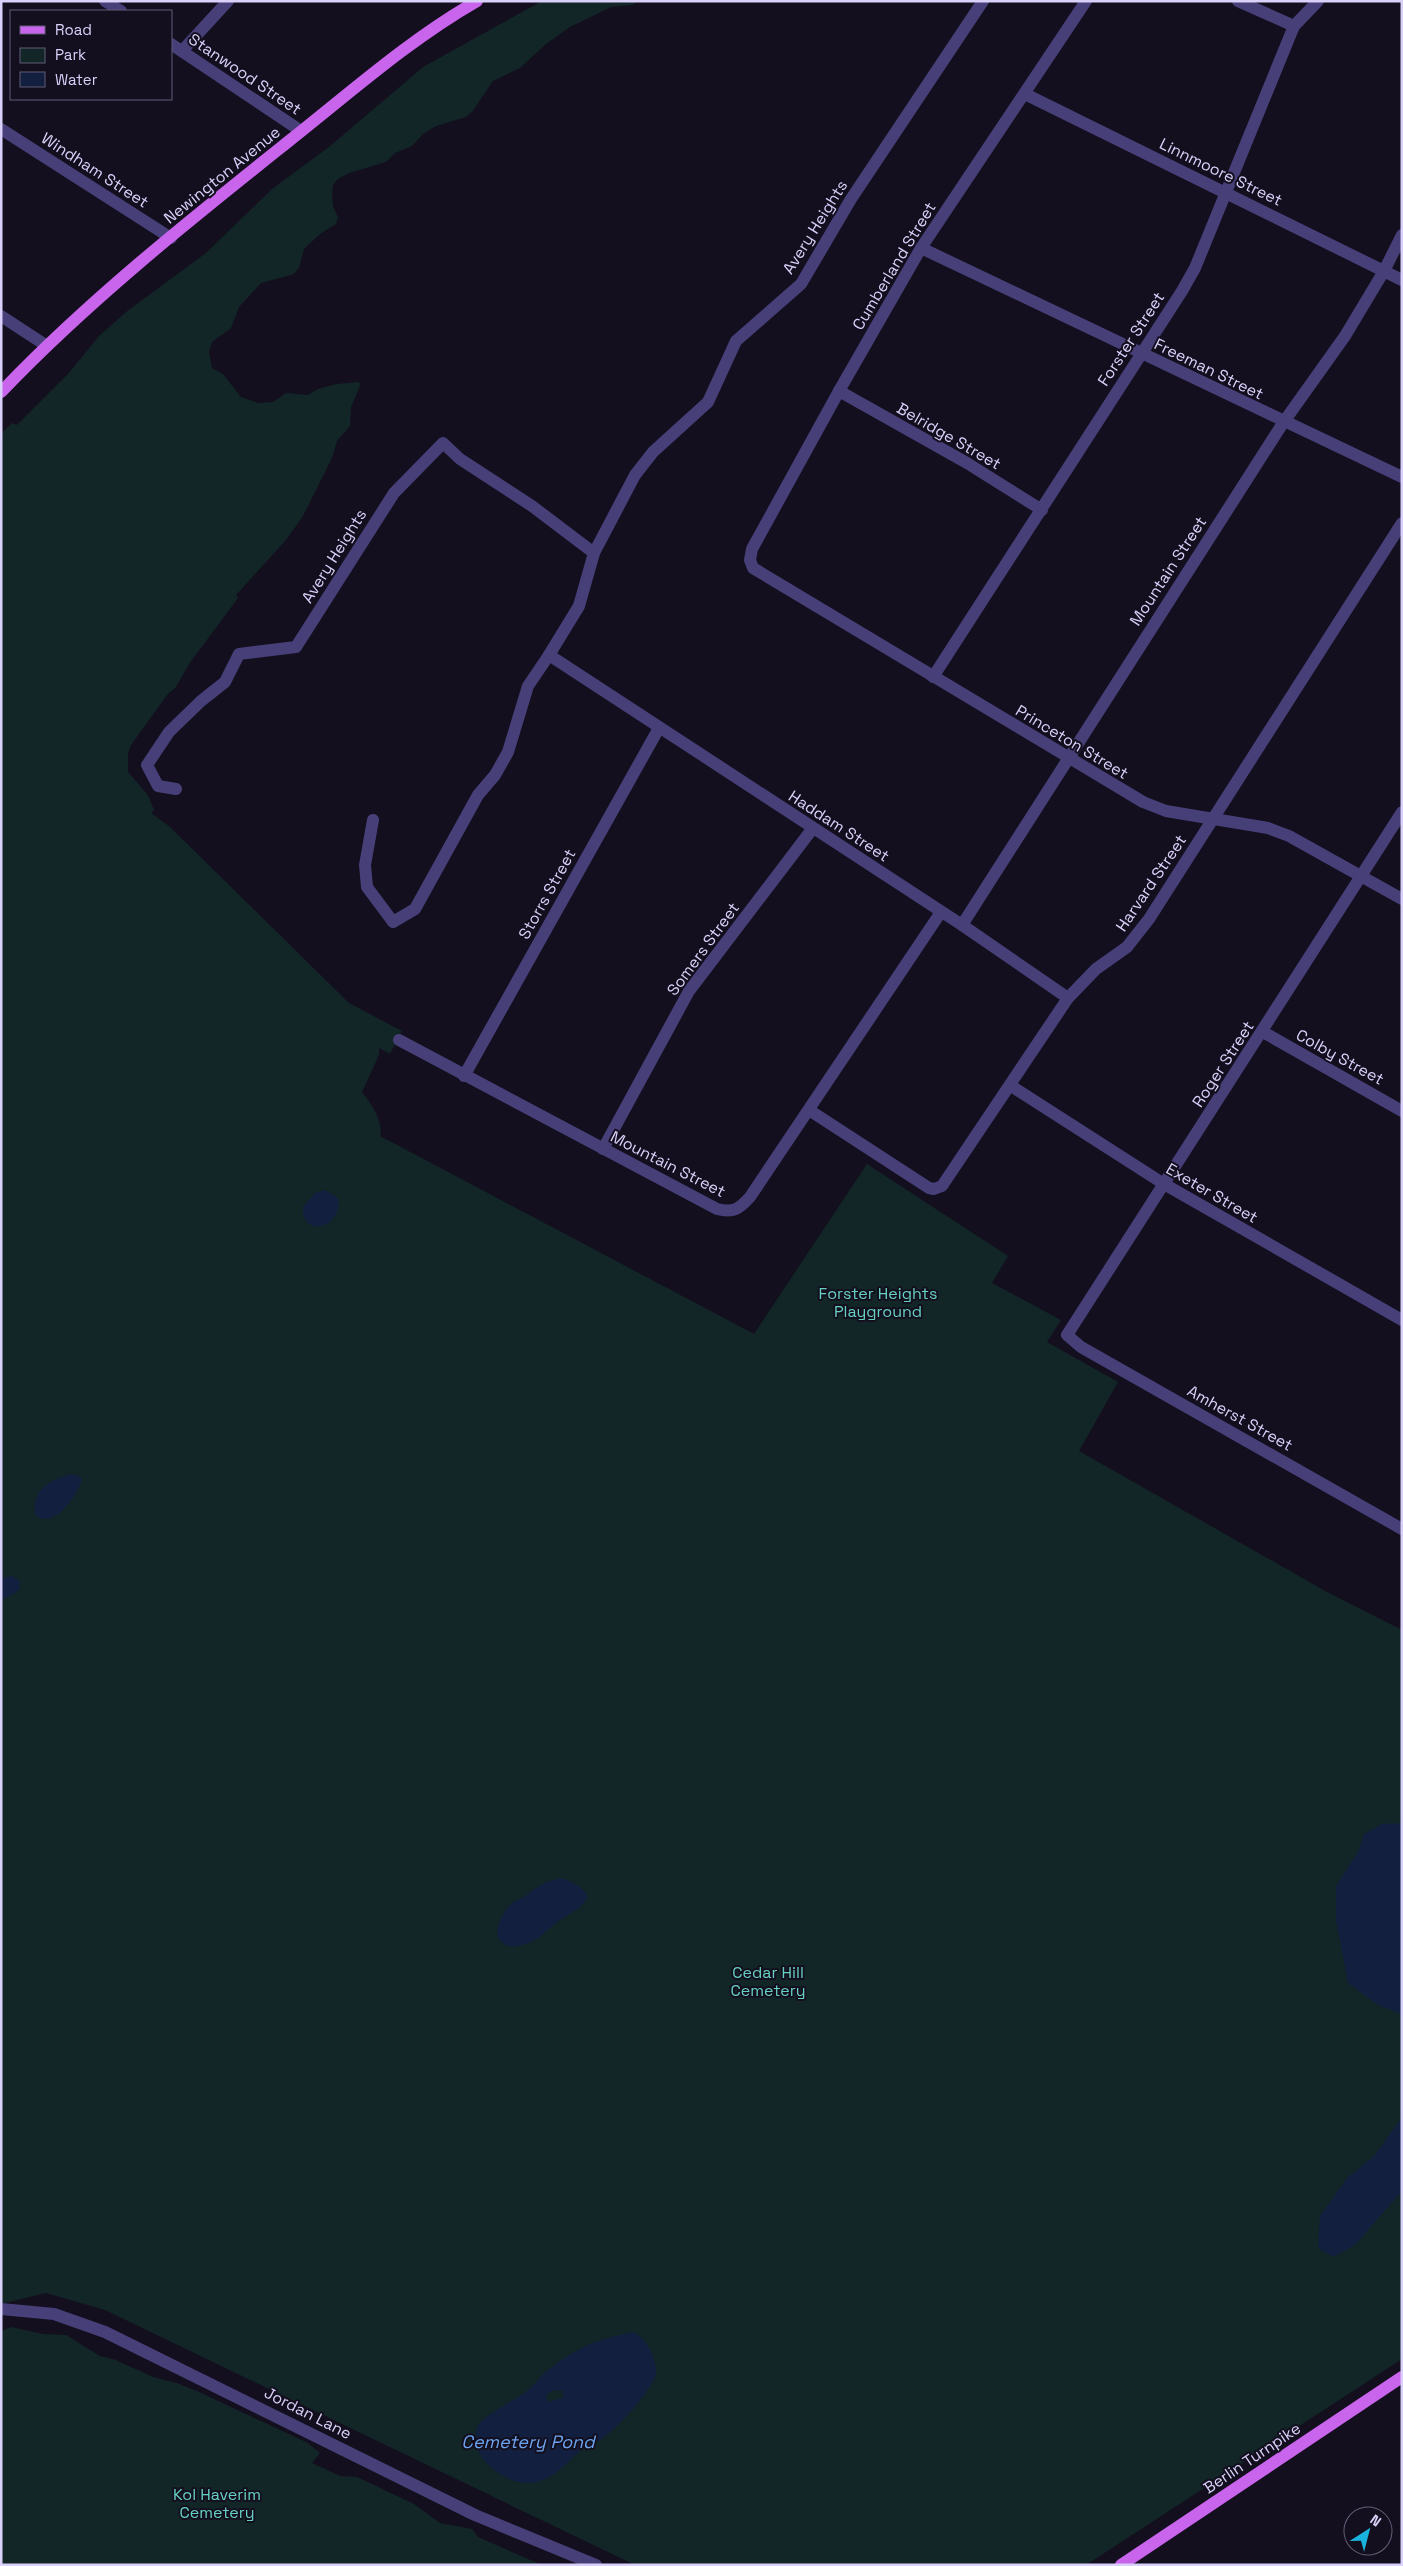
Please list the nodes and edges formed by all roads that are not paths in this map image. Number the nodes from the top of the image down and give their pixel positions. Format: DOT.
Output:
graph roads {
  1 [pos="105,1"];
  2 [pos="228,1"];
  3 [pos="477,1"];
  4 [pos="983,1"];
  5 [pos="1086,1"];
  6 [pos="1238,1"];
  7 [pos="1318,1"];
  8 [pos="119,10"];
  9 [pos="1294,26"];
  10 [pos="177,48"];
  11 [pos="1025,94"];
  12 [pos="1,129"];
  13 [pos="301,131"];
  14 [pos="1226,192"];
  15 [pos="1402,235"];
  16 [pos="170,238"];
  17 [pos="921,248"];
  18 [pos="1384,271"];
  19 [pos="1402,280"];
  20 [pos="1,316"];
  21 [pos="47,346"];
  22 [pos="1140,354"];
  23 [pos="839,391"];
  24 [pos="1,392"];
  25 [pos="1283,423"];
  26 [pos="1402,477"];
  27 [pos="1042,510"];
  28 [pos="1402,524"];
  29 [pos="594,553"];
  30 [pos="750,560"];
  31 [pos="549,655"];
  32 [pos="933,677"];
  33 [pos="659,728"];
  34 [pos="1067,758"];
  35 [pos="176,789"];
  36 [pos="1402,812"];
  37 [pos="1214,818"];
  38 [pos="372,820"];
  39 [pos="813,828"];
  40 [pos="1360,876"];
  41 [pos="1402,900"];
  42 [pos="941,912"];
  43 [pos="962,925"];
  44 [pos="1068,998"];
  45 [pos="1263,1032"];
  46 [pos="399,1040"];
  47 [pos="464,1076"];
  48 [pos="1011,1086"];
  49 [pos="809,1110"];
  50 [pos="1402,1110"];
  51 [pos="603,1149"];
  52 [pos="1164,1184"];
  53 [pos="1402,1320"];
  54 [pos="1068,1332"];
  55 [pos="1402,1529"];
  56 [pos="1,2309"];
  57 [pos="1402,2377"];
  58 [pos="596,2565"];
  59 [pos="1121,2565"];
  1 -- 8 [label="street"];
  2 -- 10 [label="street"];
  3 -- 13 [label="main road, Newington Avenue"];
  4 -- 29 [label="street, Avery Heights"];
  5 -- 11 [label="street, Cumberland Street"];
  6 -- 9 [label="street"];
  7 -- 9 [label="street, Forster Street"];
  9 -- 14 [label="street, Forster Street"];
  10 -- 13 [label="street, Stanwood Street"];
  11 -- 14 [label="street, Linnmoore Street"];
  11 -- 17 [label="street, Cumberland Street"];
  12 -- 16 [label="street, Windham Street"];
  13 -- 16 [label="main road, Newington Avenue"];
  14 -- 18 [label="street, Linnmoore Street"];
  14 -- 22 [label="street, Forster Street"];
  15 -- 18 [label="street, Mountain Street"];
  16 -- 21 [label="main road, Newington Avenue"];
  17 -- 22 [label="street, Freeman Street"];
  17 -- 23 [label="street, Cumberland Street"];
  18 -- 19 [label="street, Linnmoore Street"];
  18 -- 25 [label="street, Mountain Street"];
  20 -- 21 [label="street"];
  21 -- 24 [label="main road, Newington Avenue"];
  22 -- 25 [label="street, Freeman Street"];
  22 -- 27 [label="street, Forster Street"];
  23 -- 27 [label="street, Belridge Street"];
  23 -- 30 [label="street, Cumberland Street"];
  25 -- 26 [label="street, Freeman Street"];
  25 -- 34 [label="street, Mountain Street"];
  27 -- 32 [label="street, Forster Street"];
  28 -- 37 [label="street, Harvard Street"];
  29 -- 31 [label="street, Avery Heights"];
  29 -- 35 [label="street, Avery Heights"];
  30 -- 32 [label="street, Princeton Street"];
  31 -- 33 [label="street, Haddam Street"];
  31 -- 38 [label="street, Avery Heights"];
  32 -- 34 [label="street, Princeton Street"];
  33 -- 39 [label="street, Haddam Street"];
  33 -- 47 [label="street, Storrs Street"];
  34 -- 37 [label="street, Princeton Street"];
  34 -- 43 [label="street, Mountain Street"];
  36 -- 40 [label="street, Roger Street"];
  37 -- 40 [label="street, Princeton Street"];
  37 -- 44 [label="street, Harvard Street"];
  39 -- 42 [label="street, Haddam Street"];
  39 -- 51 [label="street, Somers Street"];
  40 -- 41 [label="street, Princeton Street"];
  40 -- 45 [label="street, Roger Street"];
  42 -- 43 [label="street, Haddam Street"];
  42 -- 49 [label="street, Mountain Street"];
  43 -- 44 [label="street, Haddam Street"];
  44 -- 48 [label="street, Harvard Street"];
  45 -- 50 [label="street, Colby Street"];
  45 -- 52 [label="street, Roger Street"];
  46 -- 47 [label="street, Mountain Street"];
  47 -- 51 [label="street, Mountain Street"];
  48 -- 49 [label="street, Harvard Street"];
  48 -- 52 [label="street, Exeter Street"];
  49 -- 51 [label="street, Mountain Street"];
  52 -- 53 [label="street, Exeter Street"];
  52 -- 54 [label="street, Roger Street"];
  54 -- 55 [label="street, Amherst Street"];
  56 -- 58 [label="street, Jordan Lane"];
  57 -- 59 [label="main road, Berlin Turnpike"];
}
